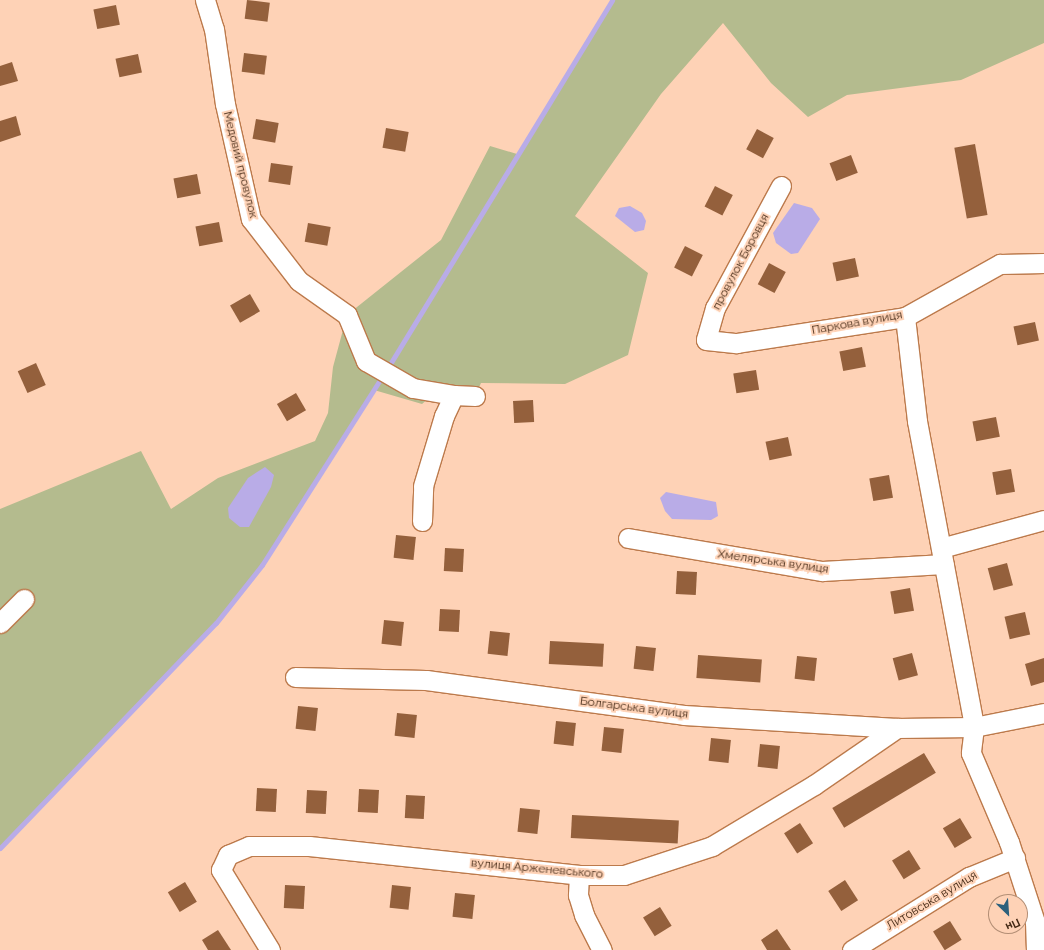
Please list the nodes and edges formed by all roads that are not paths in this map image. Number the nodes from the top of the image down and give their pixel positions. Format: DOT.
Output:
graph roads {
  1 [pos="205,0"];
  2 [pos="781,186"];
  3 [pos="1044,263"];
  4 [pos="905,317"];
  5 [pos="706,340"];
  6 [pos="454,395"];
  7 [pos="475,396"];
  8 [pos="1044,520"];
  9 [pos="422,521"];
  10 [pos="628,538"];
  11 [pos="942,556"];
  12 [pos="24,600"];
  13 [pos="0,623"];
  14 [pos="295,677"];
  15 [pos="1044,713"];
  16 [pos="974,726"];
  17 [pos="897,728"];
  18 [pos="1014,858"];
  19 [pos="579,875"];
  20 [pos="270,950"];
  21 [pos="602,950"];
  22 [pos="852,950"];
  23 [pos="1036,950"];
  1 -- 6 [label="street, Медовий провулок"];
  2 -- 5 [label="street, провулок Боровця"];
  3 -- 4 [label="street, Паркова вулиця"];
  4 -- 5 [label="street, Паркова вулиця"];
  4 -- 11 [label="street"];
  6 -- 7 [label="street, Медовий провулок"];
  6 -- 9 [label="street"];
  8 -- 11 [label="street, Хмелярська вулиця"];
  10 -- 11 [label="street, Хмелярська вулиця"];
  11 -- 16 [label="street"];
  12 -- 13 [label="street"];
  14 -- 17 [label="street, Болгарська вулиця"];
  15 -- 16 [label="street, Болгарська вулиця"];
  16 -- 17 [label="street, Болгарська вулиця"];
  16 -- 18 [label="street"];
  17 -- 19 [label="street, вулиця Арженевського"];
  18 -- 22 [label="street, Литовська вулиця"];
  18 -- 23 [label="street"];
  19 -- 20 [label="street, вулиця Арженевського"];
  19 -- 21 [label="street"];
}
